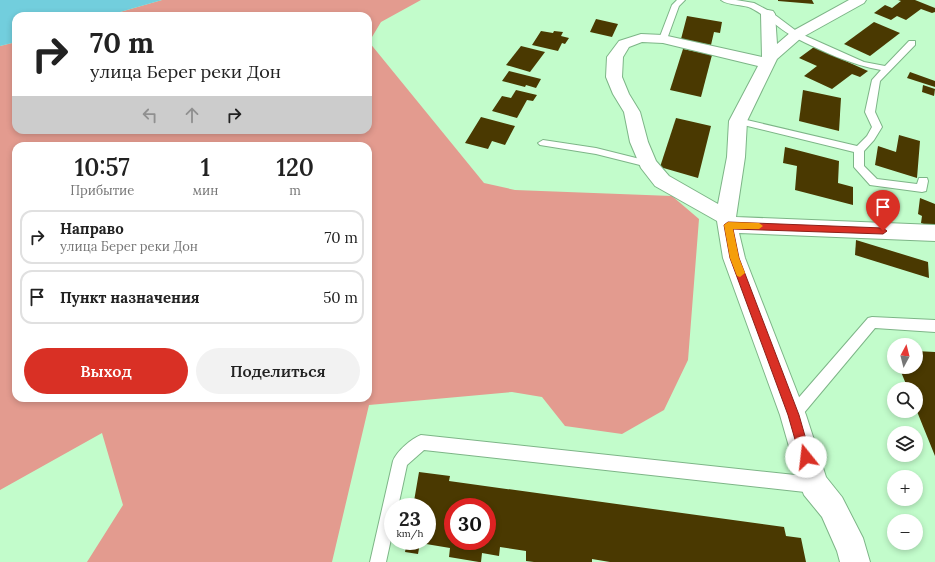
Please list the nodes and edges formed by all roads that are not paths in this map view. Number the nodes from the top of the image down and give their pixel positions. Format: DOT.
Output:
graph roads {
  1 [pos="681,0"];
  2 [pos="725,0"];
  3 [pos="859,0"];
  4 [pos="750,3"];
  5 [pos="768,14"];
  6 [pos="796,35"];
  7 [pos="663,39"];
  8 [pos="912,43"];
  9 [pos="768,60"];
  10 [pos="862,64"];
  11 [pos="888,69"];
  12 [pos="879,77"];
  13 [pos="738,121"];
  14 [pos="543,143"];
  15 [pos="859,150"];
  16 [pos="648,164"];
  17 [pos="923,181"];
  18 [pos="727,221"];
  19 [pos="935,233"];
  20 [pos="935,326"];
  21 [pos="793,415"];
  22 [pos="814,485"];
  23 [pos="378,562"];
  24 [pos="855,562"];
  1 -- 7 [label="lane"];
  2 -- 4 [label="lane"];
  3 -- 6 [label="street"];
  4 -- 5 [label="lane"];
  5 -- 6 [label="lane"];
  5 -- 9 [label="street"];
  6 -- 9 [label="street"];
  6 -- 10 [label="lane"];
  7 -- 9 [label="street"];
  7 -- 16 [label="street"];
  8 -- 11 [label="lane"];
  9 -- 13 [label="street"];
  10 -- 11 [label="lane"];
  10 -- 12 [label="lane"];
  11 -- 12 [label="lane"];
  12 -- 15 [label="lane"];
  13 -- 15 [label="lane"];
  13 -- 18 [label="street"];
  14 -- 16 [label="lane"];
  15 -- 17 [label="lane"];
  16 -- 18 [label="street"];
  18 -- 19 [label="street"];
  18 -- 21 [label="street"];
  20 -- 21 [label="lane"];
  21 -- 22 [label="street"];
  22 -- 23 [label="lane"];
  22 -- 24 [label="street"];
}
